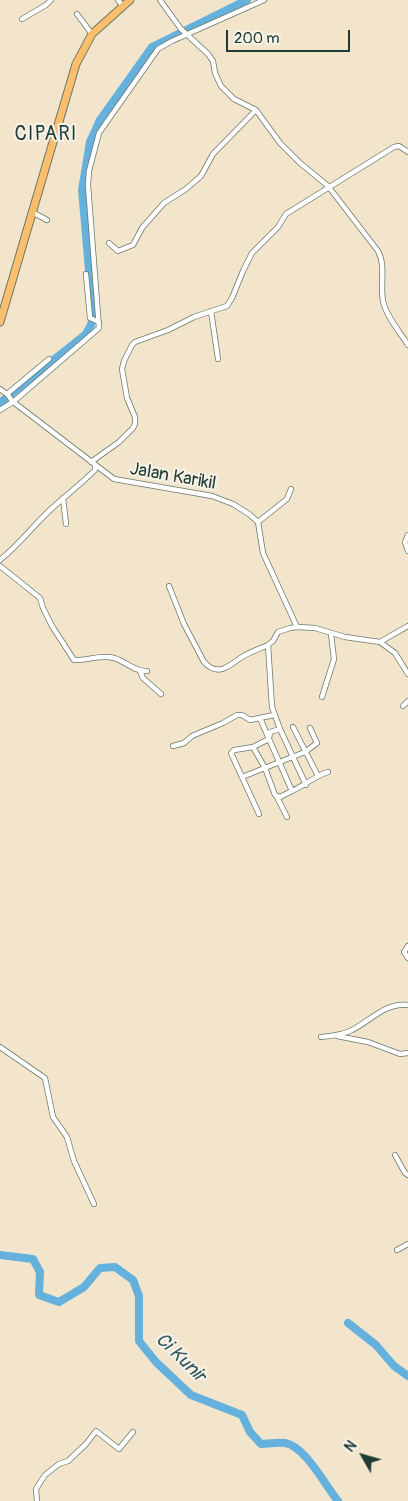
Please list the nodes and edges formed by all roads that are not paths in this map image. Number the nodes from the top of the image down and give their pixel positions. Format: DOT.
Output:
graph roads {
  1 [pos="50,0"];
  2 [pos="118,0"];
  3 [pos="130,0"];
  4 [pos="160,0"];
  5 [pos="264,0"];
  6 [pos="124,6"];
  7 [pos="77,14"];
  8 [pos="22,19"];
  9 [pos="92,34"];
  10 [pos="186,34"];
  11 [pos="256,110"];
  12 [pos="408,152"];
  13 [pos="328,187"];
  14 [pos="32,212"];
  15 [pos="47,220"];
  16 [pos="108,243"];
  17 [pos="86,274"];
  18 [pos="211,311"];
  19 [pos="0,322"];
  20 [pos="99,322"];
  21 [pos="408,345"];
  22 [pos="49,359"];
  23 [pos="218,359"];
  24 [pos="0,389"];
  25 [pos="7,394"];
  26 [pos="12,402"];
  27 [pos="0,410"];
  28 [pos="93,464"];
  29 [pos="291,490"];
  30 [pos="63,498"];
  31 [pos="258,522"];
  32 [pos="66,524"];
  33 [pos="408,535"];
  34 [pos="408,551"];
  35 [pos="0,560"];
  36 [pos="0,566"];
  37 [pos="169,586"];
  38 [pos="408,626"];
  39 [pos="297,627"];
  40 [pos="331,634"];
  41 [pos="380,642"];
  42 [pos="268,645"];
  43 [pos="140,671"];
  44 [pos="147,671"];
  45 [pos="408,674"];
  46 [pos="160,694"];
  47 [pos="322,697"];
  48 [pos="408,701"];
  49 [pos="403,706"];
  50 [pos="274,715"];
  51 [pos="260,718"];
  52 [pos="293,727"];
  53 [pos="310,728"];
  54 [pos="280,729"];
  55 [pos="269,738"];
  56 [pos="174,746"];
  57 [pos="253,747"];
  58 [pos="304,752"];
  59 [pos="293,756"];
  60 [pos="278,762"];
  61 [pos="265,768"];
  62 [pos="328,772"];
  63 [pos="318,776"];
  64 [pos="242,777"];
  65 [pos="306,785"];
  66 [pos="292,791"];
  67 [pos="277,796"];
  68 [pos="259,814"];
  69 [pos="287,817"];
  70 [pos="408,946"];
  71 [pos="408,958"];
  72 [pos="408,1006"];
  73 [pos="321,1036"];
  74 [pos="332,1036"];
  75 [pos="0,1047"];
  76 [pos="408,1053"];
  77 [pos="396,1155"];
  78 [pos="408,1175"];
  79 [pos="94,1204"];
  80 [pos="408,1244"];
  81 [pos="397,1250"];
  82 [pos="133,1432"];
  83 [pos="38,1501"];
  1 -- 8 [label="street"];
  2 -- 6 [label="street"];
  3 -- 6 [label="main road"];
  4 -- 10 [label="street"];
  5 -- 10 [label="street"];
  6 -- 9 [label="main road"];
  7 -- 9 [label="street"];
  9 -- 14 [label="main road"];
  10 -- 11 [label="street"];
  10 -- 20 [label="street"];
  11 -- 13 [label="street"];
  11 -- 16 [label="street"];
  12 -- 13 [label="street"];
  13 -- 18 [label="street"];
  13 -- 21 [label="street"];
  14 -- 15 [label="street"];
  14 -- 19 [label="main road"];
  17 -- 20 [label="street"];
  18 -- 23 [label="street"];
  18 -- 28 [label="street"];
  20 -- 26 [label="street"];
  22 -- 25 [label="street"];
  24 -- 25 [label="street"];
  25 -- 26 [label="street, Jalan Karikil"];
  26 -- 27 [label="street"];
  26 -- 28 [label="street, Jalan Karikil"];
  28 -- 30 [label="street"];
  28 -- 31 [label="street, Jalan Karikil"];
  29 -- 31 [label="street"];
  30 -- 32 [label="street"];
  30 -- 35 [label="street"];
  31 -- 39 [label="street"];
  33 -- 34 [label="street"];
  36 -- 43 [label="street"];
  37 -- 42 [label="street"];
  38 -- 41 [label="street"];
  39 -- 40 [label="street"];
  39 -- 42 [label="street"];
  40 -- 41 [label="street"];
  40 -- 47 [label="street"];
  41 -- 45 [label="street"];
  42 -- 50 [label="street"];
  43 -- 44 [label="street"];
  43 -- 46 [label="street"];
  48 -- 49 [label="street"];
  50 -- 51 [label="street"];
  50 -- 54 [label="street"];
  51 -- 55 [label="street"];
  51 -- 56 [label="street"];
  52 -- 58 [label="street"];
  53 -- 58 [label="street"];
  54 -- 55 [label="street"];
  54 -- 59 [label="street"];
  55 -- 57 [label="street"];
  55 -- 60 [label="street"];
  57 -- 61 [label="street"];
  57 -- 64 [label="street"];
  58 -- 59 [label="street"];
  58 -- 63 [label="street"];
  59 -- 60 [label="street"];
  59 -- 65 [label="street"];
  60 -- 61 [label="street"];
  60 -- 66 [label="street"];
  61 -- 64 [label="street"];
  61 -- 67 [label="street"];
  62 -- 63 [label="street"];
  63 -- 65 [label="street"];
  64 -- 68 [label="street"];
  65 -- 66 [label="street"];
  66 -- 67 [label="street"];
  67 -- 69 [label="street"];
  70 -- 71 [label="street"];
  72 -- 74 [label="street"];
  73 -- 74 [label="street"];
  74 -- 76 [label="street"];
  75 -- 79 [label="street"];
  77 -- 78 [label="street"];
  80 -- 81 [label="street"];
  82 -- 83 [label="street"];
}
